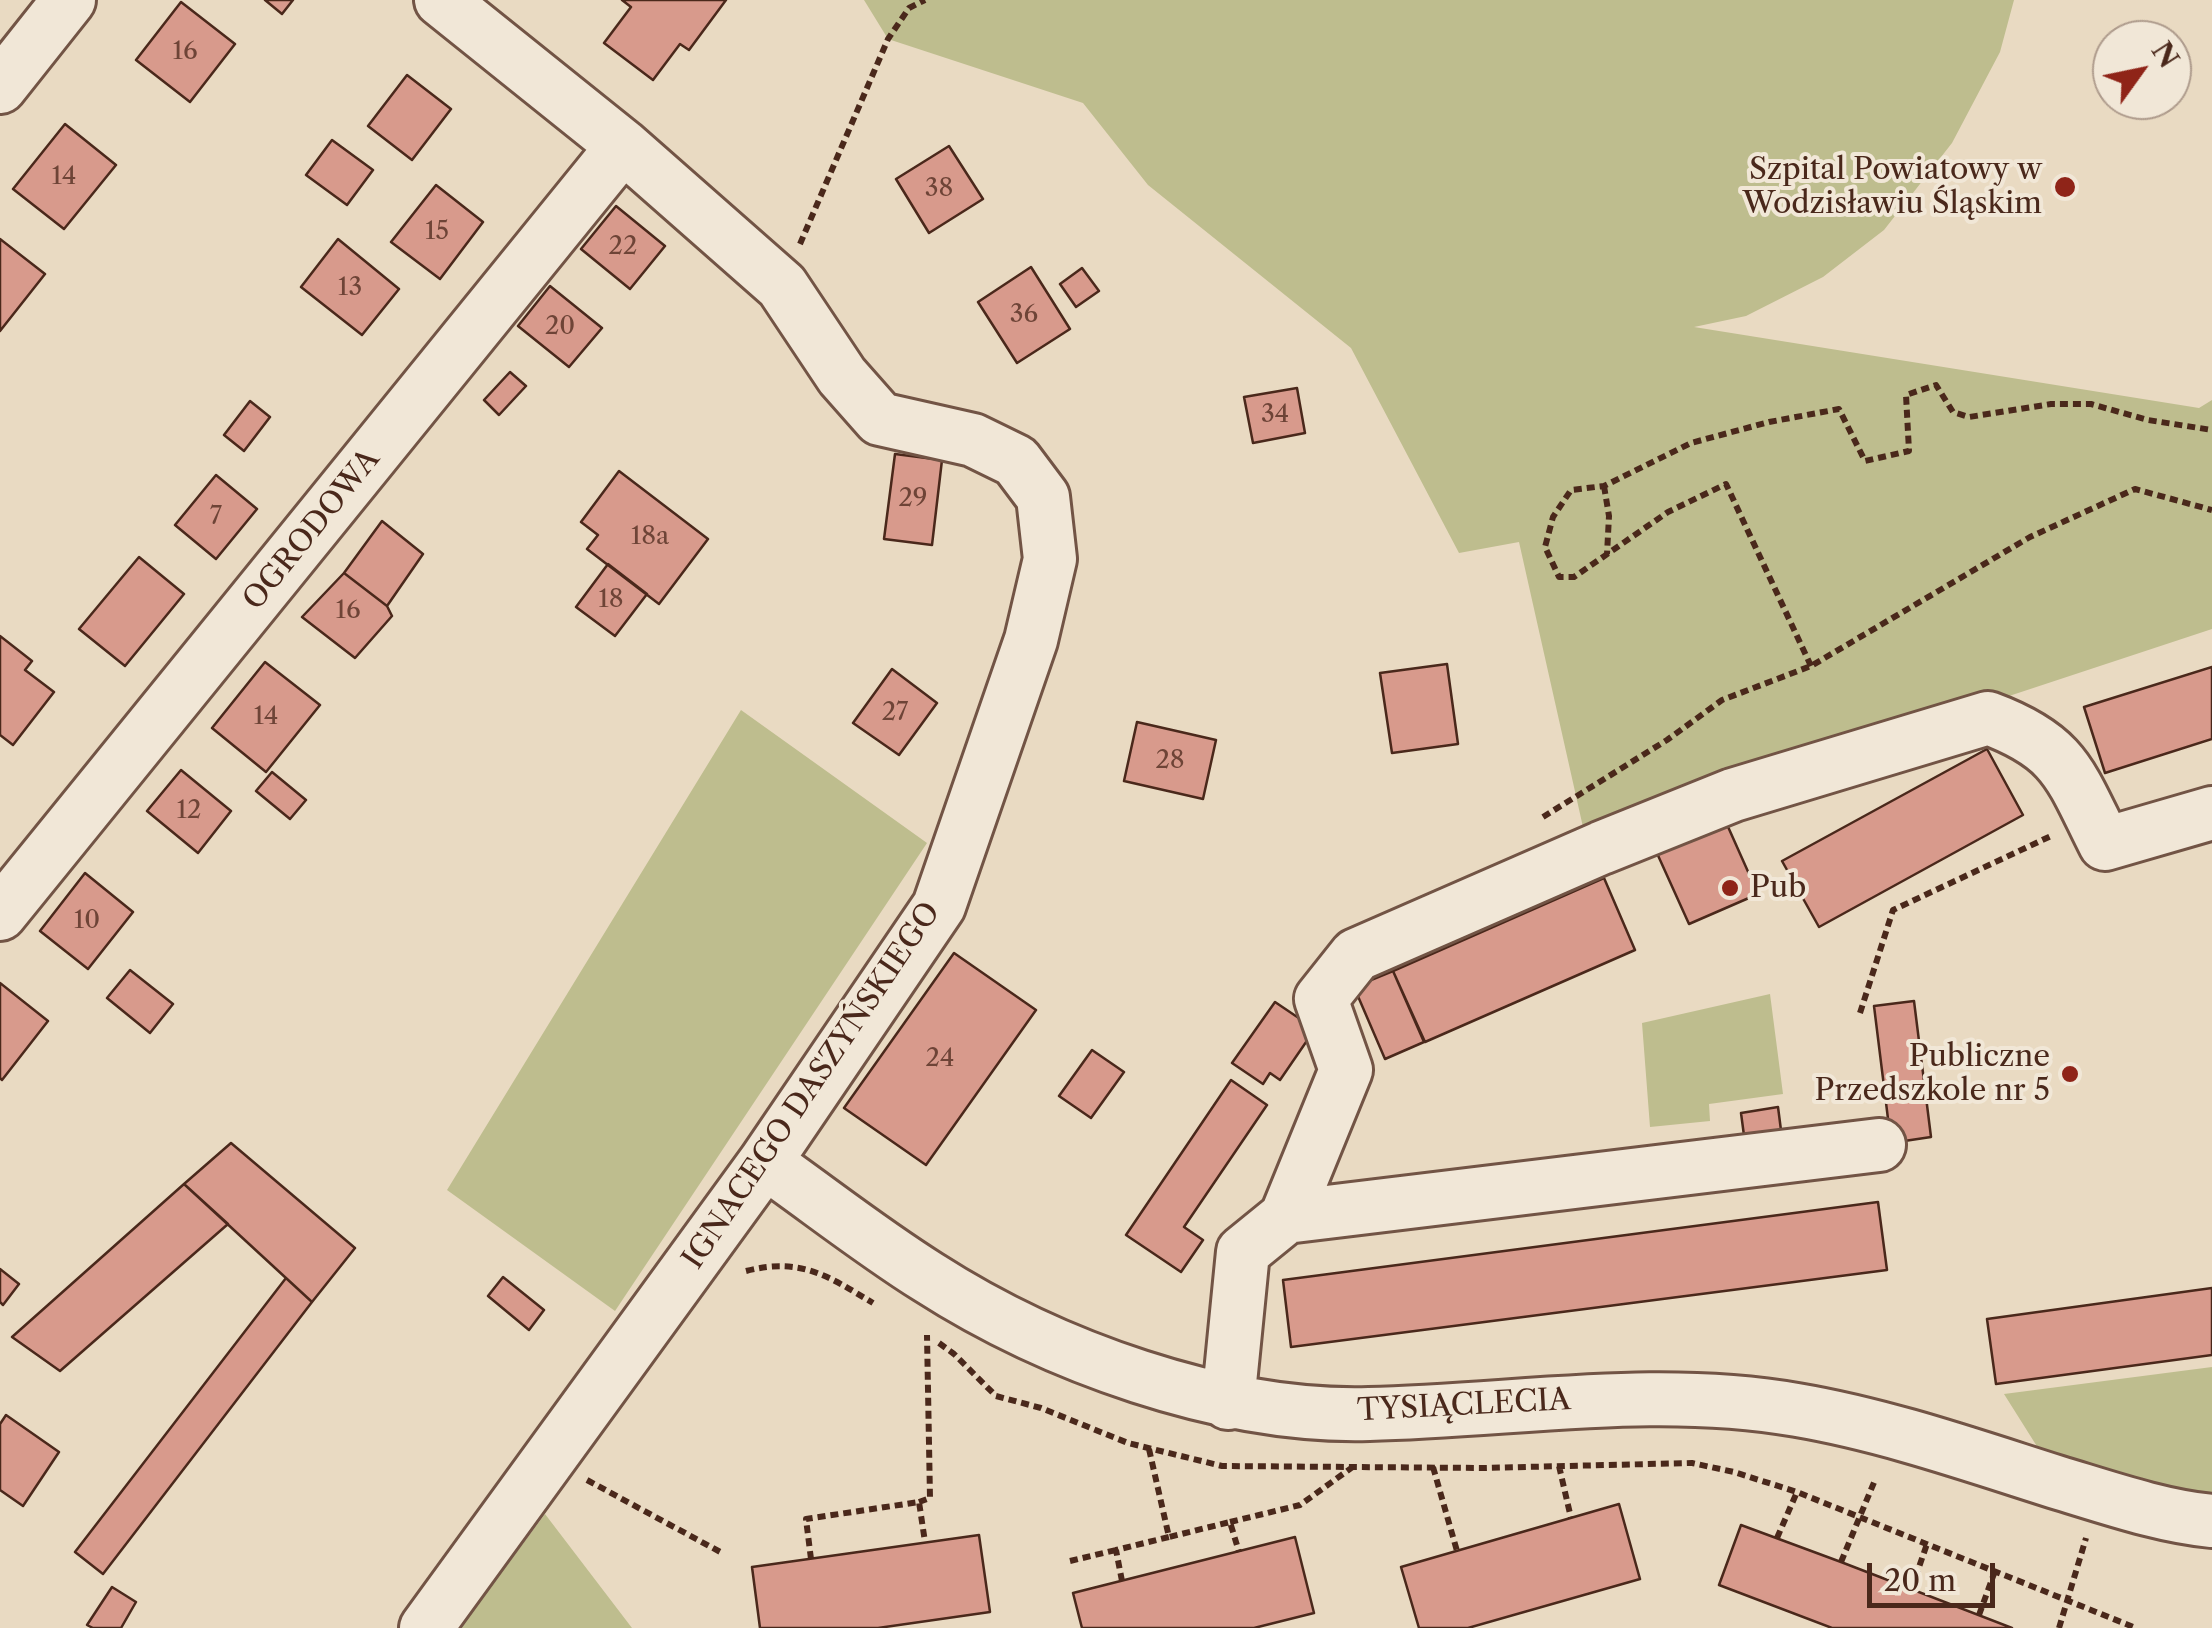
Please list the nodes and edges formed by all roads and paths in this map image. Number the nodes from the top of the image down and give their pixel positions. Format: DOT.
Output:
graph roads {
  1 [pos="69,0"];
  2 [pos="441,0"];
  3 [pos="925,0"];
  4 [pos="0,87"];
  5 [pos="623,146"];
  6 [pos="782,286"];
  7 [pos="2212,430"];
  8 [pos="1604,486"];
  9 [pos="2212,510"];
  10 [pos="1607,554"];
  11 [pos="1810,666"];
  12 [pos="2212,813"];
  13 [pos="1531,824"];
  14 [pos="2105,844"];
  15 [pos="0,914"];
  16 [pos="1860,1013"];
  17 [pos="1879,1145"];
  18 [pos="765,1162"];
  19 [pos="1286,1217"];
  20 [pos="927,1335"];
  21 [pos="1228,1403"];
  22 [pos="1149,1448"];
  23 [pos="1355,1466"];
  24 [pos="1559,1466"];
  25 [pos="1433,1467"];
  26 [pos="586,1480"];
  27 [pos="1874,1480"];
  28 [pos="1797,1492"];
  29 [pos="919,1502"];
  30 [pos="1571,1518"];
  31 [pos="2212,1521"];
  32 [pos="1230,1522"];
  33 [pos="2089,1530"];
  34 [pos="1169,1536"];
  35 [pos="1777,1538"];
  36 [pos="925,1542"];
  37 [pos="1927,1544"];
  38 [pos="1116,1550"];
  39 [pos="1457,1551"];
  40 [pos="1239,1552"];
  41 [pos="724,1554"];
  42 [pos="811,1559"];
  43 [pos="1070,1561"];
  44 [pos="1841,1562"];
  45 [pos="1995,1571"];
  46 [pos="1122,1582"];
  47 [pos="1911,1590"];
  48 [pos="1979,1616"];
  49 [pos="426,1628"];
  50 [pos="2059,1628"];
  1 -- 4 [label="street"];
  2 -- 5 [label="street, IGNACEGO DASZYŃSKIEGO"];
  3 -- 6 [label="path"];
  5 -- 6 [label="street, IGNACEGO DASZYŃSKIEGO"];
  5 -- 15 [label="street, OGRODOWA"];
  6 -- 18 [label="street, IGNACEGO DASZYŃSKIEGO"];
  7 -- 8 [label="path"];
  8 -- 10 [label="path"];
  8 -- 10 [label="path"];
  9 -- 11 [label="path"];
  10 -- 11 [label="path"];
  11 -- 13 [label="path"];
  12 -- 14 [label="street"];
  14 -- 16 [label="path"];
  14 -- 19 [label="street"];
  17 -- 19 [label="street"];
  18 -- 21 [label="street, TYSIĄCLECIA"];
  18 -- 49 [label="street, IGNACEGO DASZYŃSKIEGO"];
  19 -- 21 [label="street"];
  20 -- 29 [label="path"];
  21 -- 31 [label="street, TYSIĄCLECIA"];
  22 -- 34 [label="path"];
  23 -- 32 [label="path"];
  24 -- 30 [label="path"];
  25 -- 39 [label="path"];
  26 -- 41 [label="path"];
  27 -- 44 [label="path"];
  28 -- 35 [label="path"];
  29 -- 36 [label="path"];
  29 -- 42 [label="path"];
  32 -- 34 [label="path"];
  32 -- 40 [label="path"];
  33 -- 50 [label="path"];
  34 -- 38 [label="path"];
  37 -- 47 [label="path"];
  38 -- 43 [label="path"];
  38 -- 46 [label="path"];
  45 -- 48 [label="path"];
}
